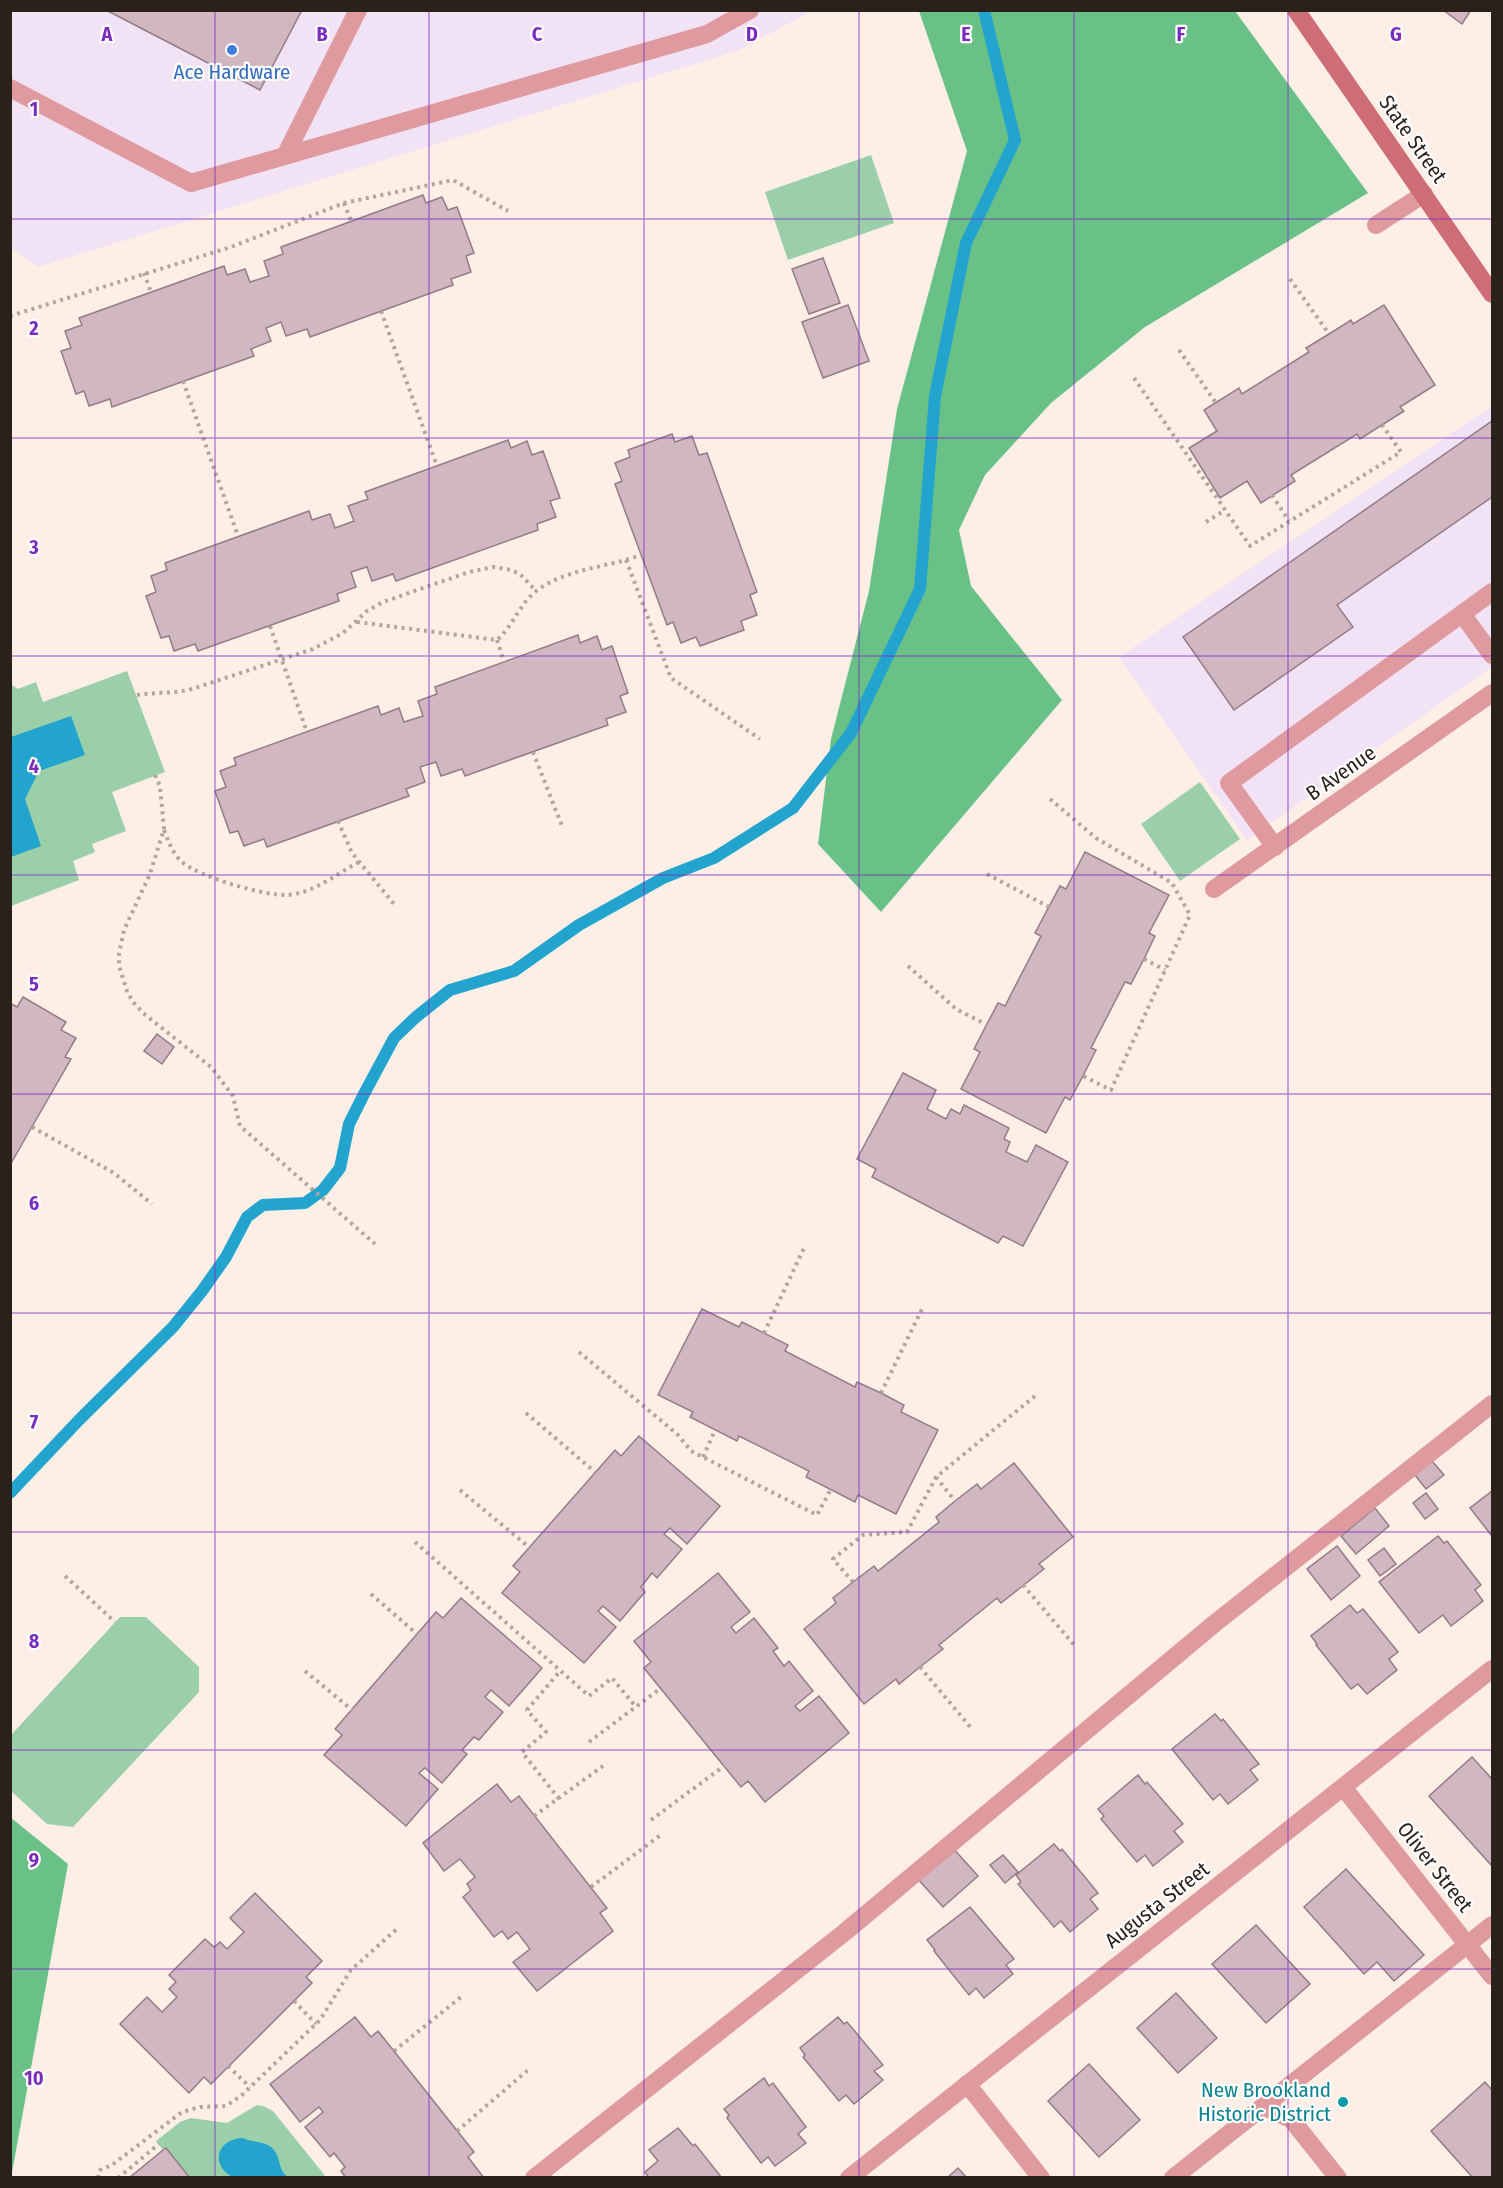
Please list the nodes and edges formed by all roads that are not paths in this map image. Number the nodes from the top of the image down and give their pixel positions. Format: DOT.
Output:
graph roads {
  1 [pos="358,10"];
  2 [pos="750,10"];
  3 [pos="1296,10"];
  4 [pos="10,88"];
  5 [pos="285,156"];
  6 [pos="1424,194"];
  7 [pos="1376,225"];
  8 [pos="1492,294"];
  9 [pos="1492,592"];
  10 [pos="1462,614"];
  11 [pos="1492,655"];
  12 [pos="1492,693"];
  13 [pos="1275,847"];
  14 [pos="1214,889"];
  15 [pos="1492,1404"];
  16 [pos="1492,1669"];
  17 [pos="1343,1787"];
  18 [pos="1492,1925"];
  19 [pos="1468,1944"];
  20 [pos="1492,1976"];
  21 [pos="967,2084"];
  22 [pos="1263,2106"];
  23 [pos="534,2178"];
  24 [pos="849,2178"];
  25 [pos="1041,2178"];
  26 [pos="1173,2178"];
  27 [pos="1338,2178"];
  1 -- 5 [label="street"];
  2 -- 5 [label="street"];
  3 -- 6 [label="main road, State Street"];
  4 -- 5 [label="street"];
  6 -- 7 [label="street"];
  6 -- 8 [label="main road, State Street"];
  9 -- 10 [label="street"];
  10 -- 11 [label="street"];
  10 -- 13 [label="street"];
  12 -- 13 [label="street, B Avenue"];
  13 -- 14 [label="street, B Avenue"];
  15 -- 23 [label="street"];
  16 -- 17 [label="street, Augusta Street"];
  17 -- 19 [label="street, Oliver Street"];
  17 -- 21 [label="street, Augusta Street"];
  18 -- 19 [label="street"];
  19 -- 20 [label="street, Oliver Street"];
  19 -- 22 [label="street"];
  21 -- 24 [label="street, Augusta Street"];
  21 -- 25 [label="street"];
  22 -- 26 [label="street"];
  22 -- 27 [label="street"];
}
